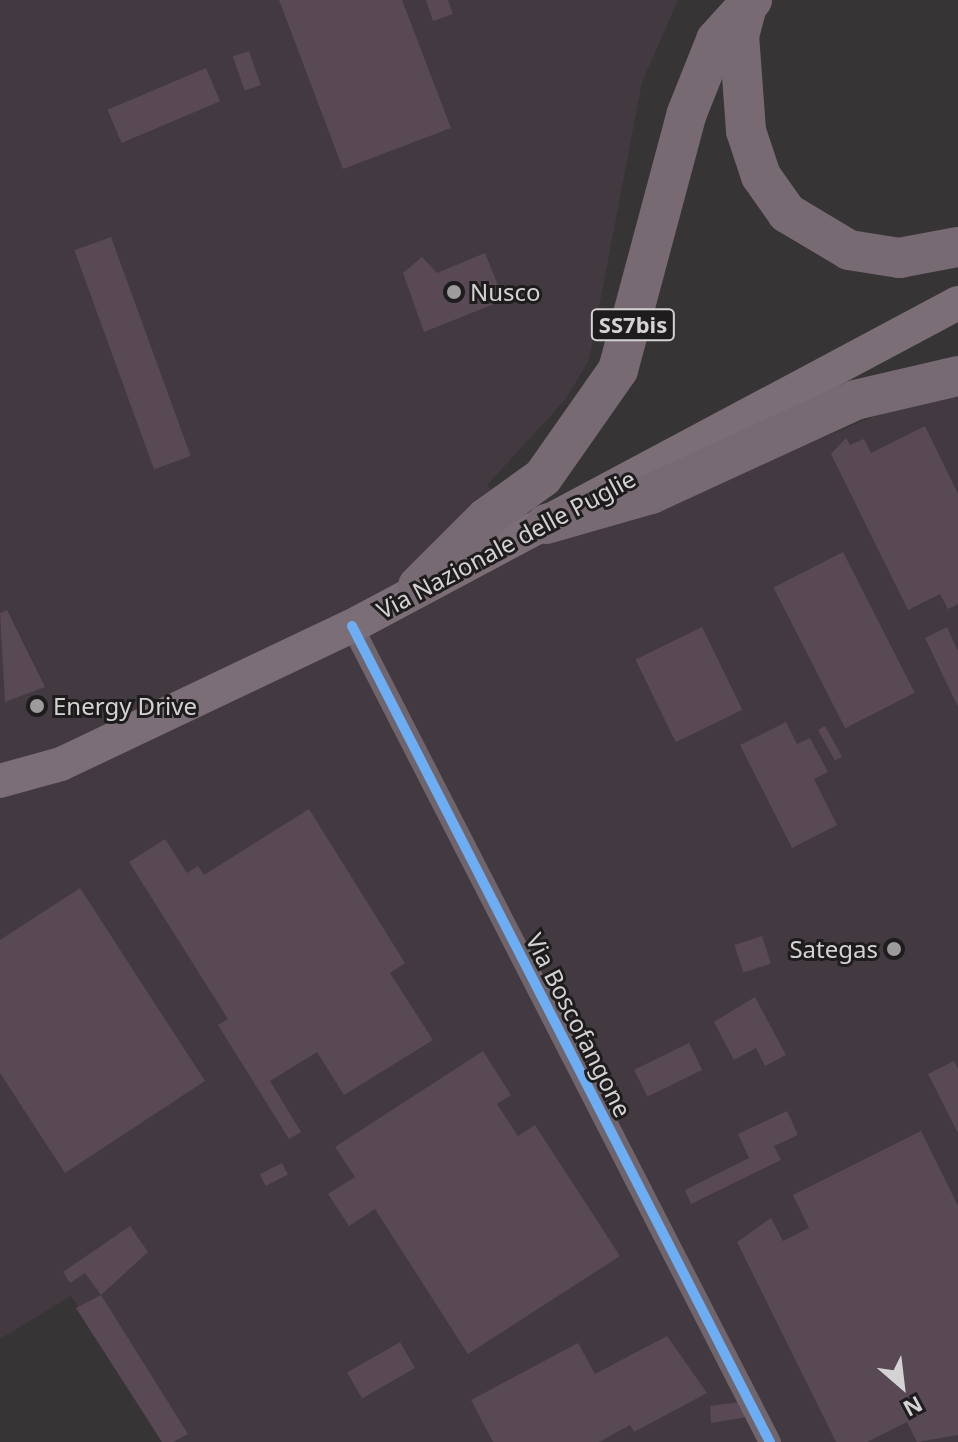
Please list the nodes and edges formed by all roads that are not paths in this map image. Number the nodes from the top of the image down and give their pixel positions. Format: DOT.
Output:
graph roads {
  1 [pos="750,3"];
  2 [pos="958,247"];
  3 [pos="958,303"];
  4 [pos="958,376"];
  5 [pos="546,524"];
  6 [pos="418,586"];
  7 [pos="352,626"];
  8 [pos="0,781"];
  9 [pos="770,1442"];
  1 -- 2 [label="highway, SS7bis"];
  1 -- 6 [label="highway, SS7bis"];
  3 -- 5 [label="main road, Via Nazionale delle Puglie / SS7bis"];
  4 -- 5 [label="highway, SS7bis"];
  5 -- 6 [label="main road, Via Nazionale delle Puglie / SS7bis"];
  6 -- 7 [label="main road, Via Nazionale delle Puglie / SS7bis"];
  7 -- 8 [label="main road, Via Nazionale delle Puglie / SS7bis"];
  7 -- 9 [label="street, Via Boscofangone"];
}
